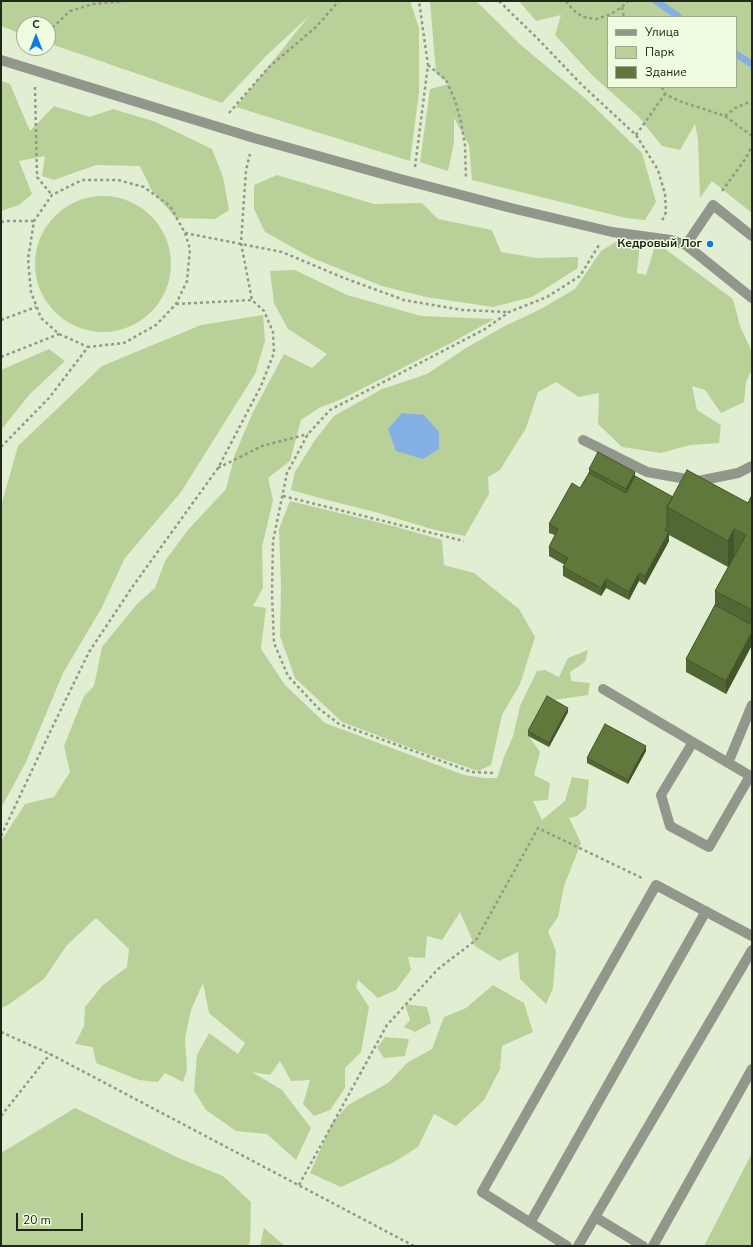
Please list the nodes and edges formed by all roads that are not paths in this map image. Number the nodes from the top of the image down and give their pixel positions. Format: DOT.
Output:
graph roads {
  1 [pos="1,60"];
  2 [pos="752,236"];
  3 [pos="686,245"];
  4 [pos="752,298"];
  5 [pos="583,440"];
  6 [pos="752,466"];
  7 [pos="603,689"];
  8 [pos="752,706"];
  9 [pos="693,742"];
  10 [pos="728,763"];
  11 [pos="751,776"];
  12 [pos="706,911"];
  13 [pos="752,936"];
  14 [pos="752,950"];
  15 [pos="752,1069"];
  16 [pos="595,1217"];
  17 [pos="530,1223"];
  18 [pos="567,1246"];
  19 [pos="578,1246"];
  20 [pos="643,1246"];
  21 [pos="653,1246"];
  1 -- 3 [label="lane"];
  2 -- 3 [label="lane"];
  3 -- 4 [label="lane"];
  5 -- 6 [label="lane"];
  7 -- 9 [label="lane"];
  8 -- 10 [label="lane"];
  9 -- 10 [label="lane"];
  9 -- 11 [label="lane"];
  10 -- 11 [label="lane"];
  12 -- 13 [label="lane"];
  12 -- 17 [label="lane"];
  12 -- 17 [label="lane"];
  14 -- 16 [label="lane"];
  15 -- 21 [label="lane"];
  16 -- 19 [label="lane"];
  16 -- 20 [label="lane"];
  17 -- 18 [label="lane"];
}
